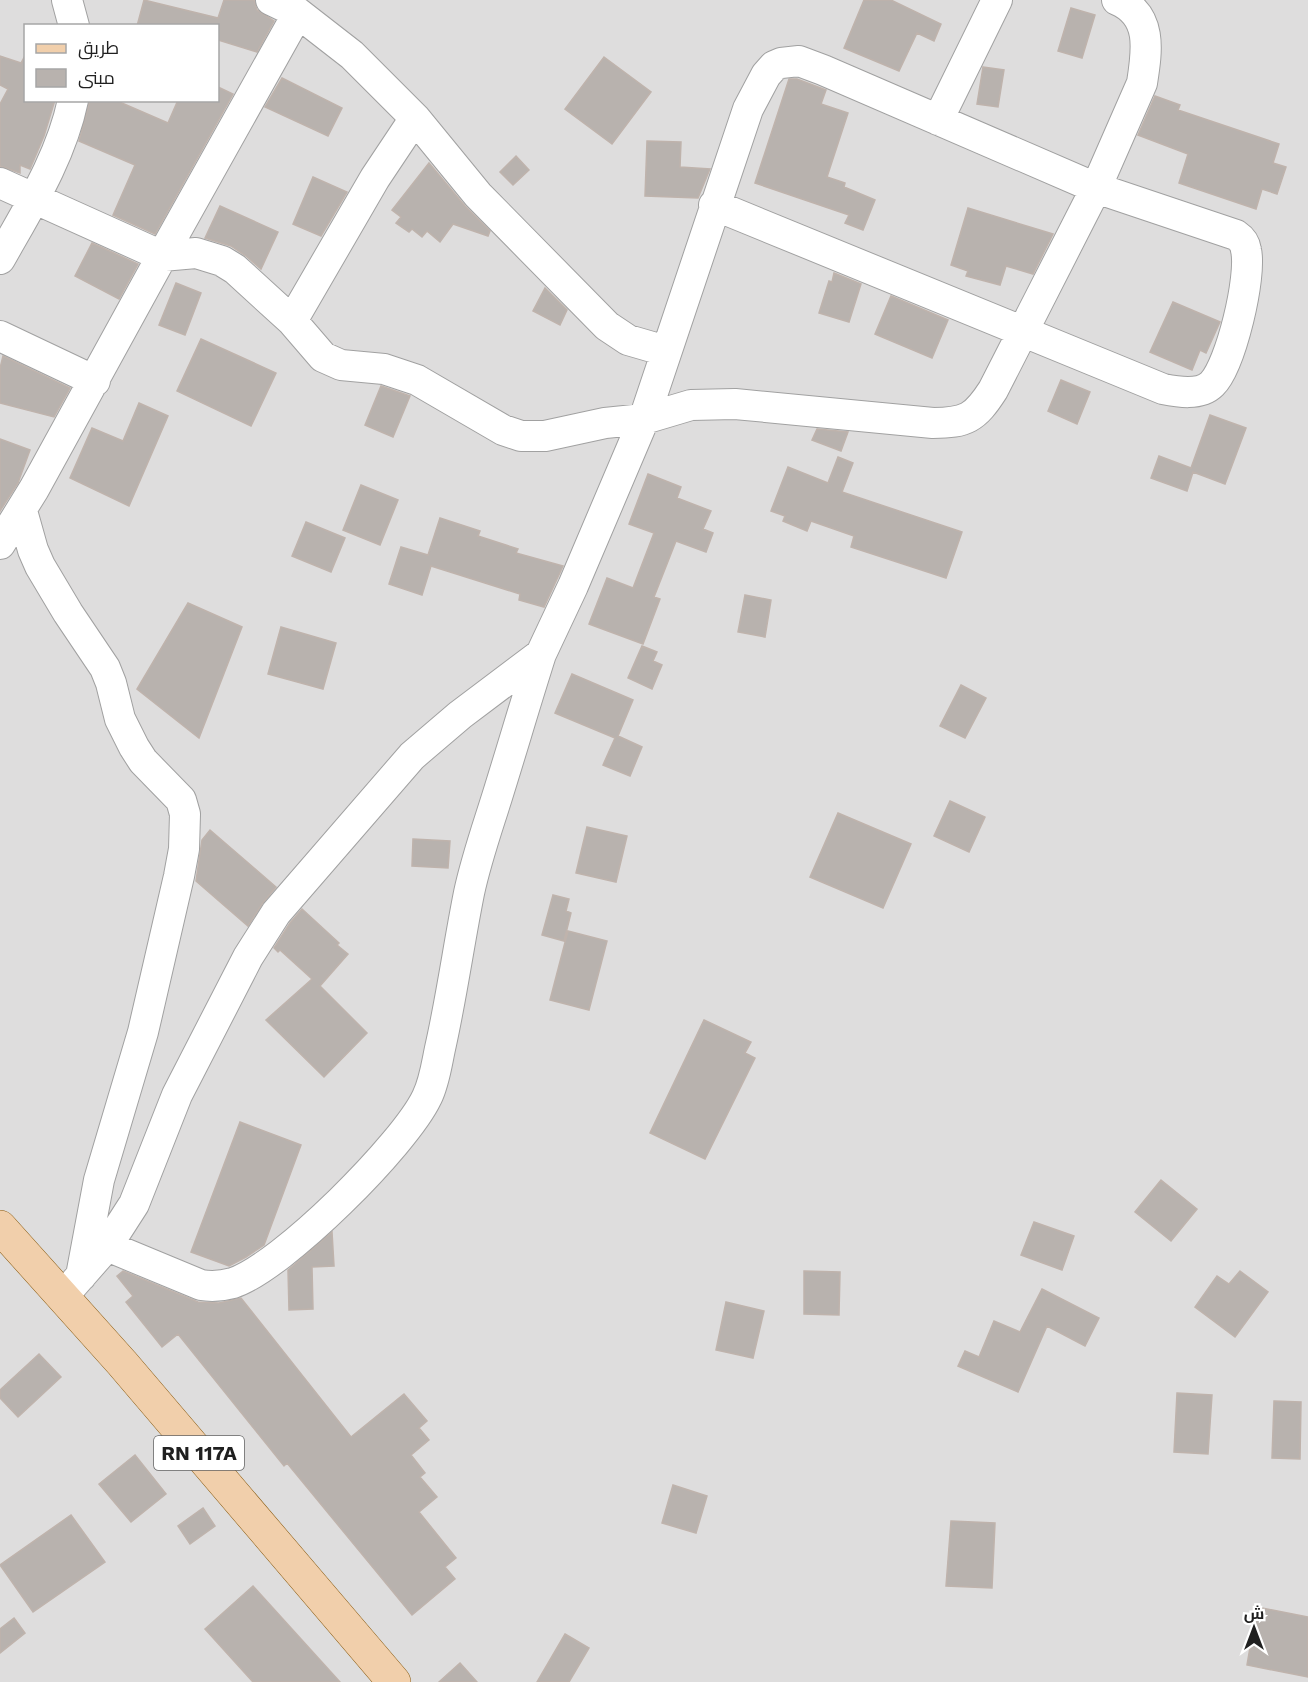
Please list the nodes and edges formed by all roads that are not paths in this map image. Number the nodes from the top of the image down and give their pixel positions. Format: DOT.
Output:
graph roads {
  1 [pos="67,0"];
  2 [pos="271,0"];
  3 [pos="997,0"];
  4 [pos="1117,0"];
  5 [pos="298,13"];
  6 [pos="73,24"];
  7 [pos="71,102"];
  8 [pos="415,118"];
  9 [pos="938,120"];
  10 [pos="0,183"];
  11 [pos="1096,188"];
  12 [pos="33,200"];
  13 [pos="714,206"];
  14 [pos="162,256"];
  15 [pos="0,259"];
  16 [pos="292,321"];
  17 [pos="1022,332"];
  18 [pos="0,336"];
  19 [pos="666,351"];
  20 [pos="94,381"];
  21 [pos="644,419"];
  22 [pos="22,511"];
  23 [pos="0,544"];
  24 [pos="541,654"];
  25 [pos="0,1227"];
  26 [pos="107,1246"];
  27 [pos="72,1286"];
  28 [pos="394,1682"];
  1 -- 6 [label="street"];
  2 -- 5 [label="street"];
  3 -- 9 [label="street"];
  4 -- 11 [label="street"];
  5 -- 8 [label="street"];
  5 -- 14 [label="street"];
  7 -- 12 [label="street"];
  8 -- 16 [label="street"];
  8 -- 19 [label="street"];
  9 -- 11 [label="street"];
  9 -- 13 [label="street"];
  10 -- 12 [label="street"];
  11 -- 17 [label="street"];
  11 -- 17 [label="street"];
  12 -- 14 [label="street"];
  12 -- 15 [label="street"];
  13 -- 17 [label="street"];
  13 -- 19 [label="street"];
  14 -- 16 [label="street"];
  14 -- 20 [label="street"];
  16 -- 21 [label="street"];
  17 -- 21 [label="street"];
  18 -- 20 [label="street"];
  19 -- 21 [label="street"];
  20 -- 22 [label="street"];
  21 -- 24 [label="street"];
  22 -- 23 [label="street"];
  22 -- 27 [label="street"];
  24 -- 26 [label="street"];
  24 -- 26 [label="street"];
  25 -- 27 [label="main road, RN 117A"];
  26 -- 27 [label="street"];
  27 -- 28 [label="main road, RN 117A"];
}
